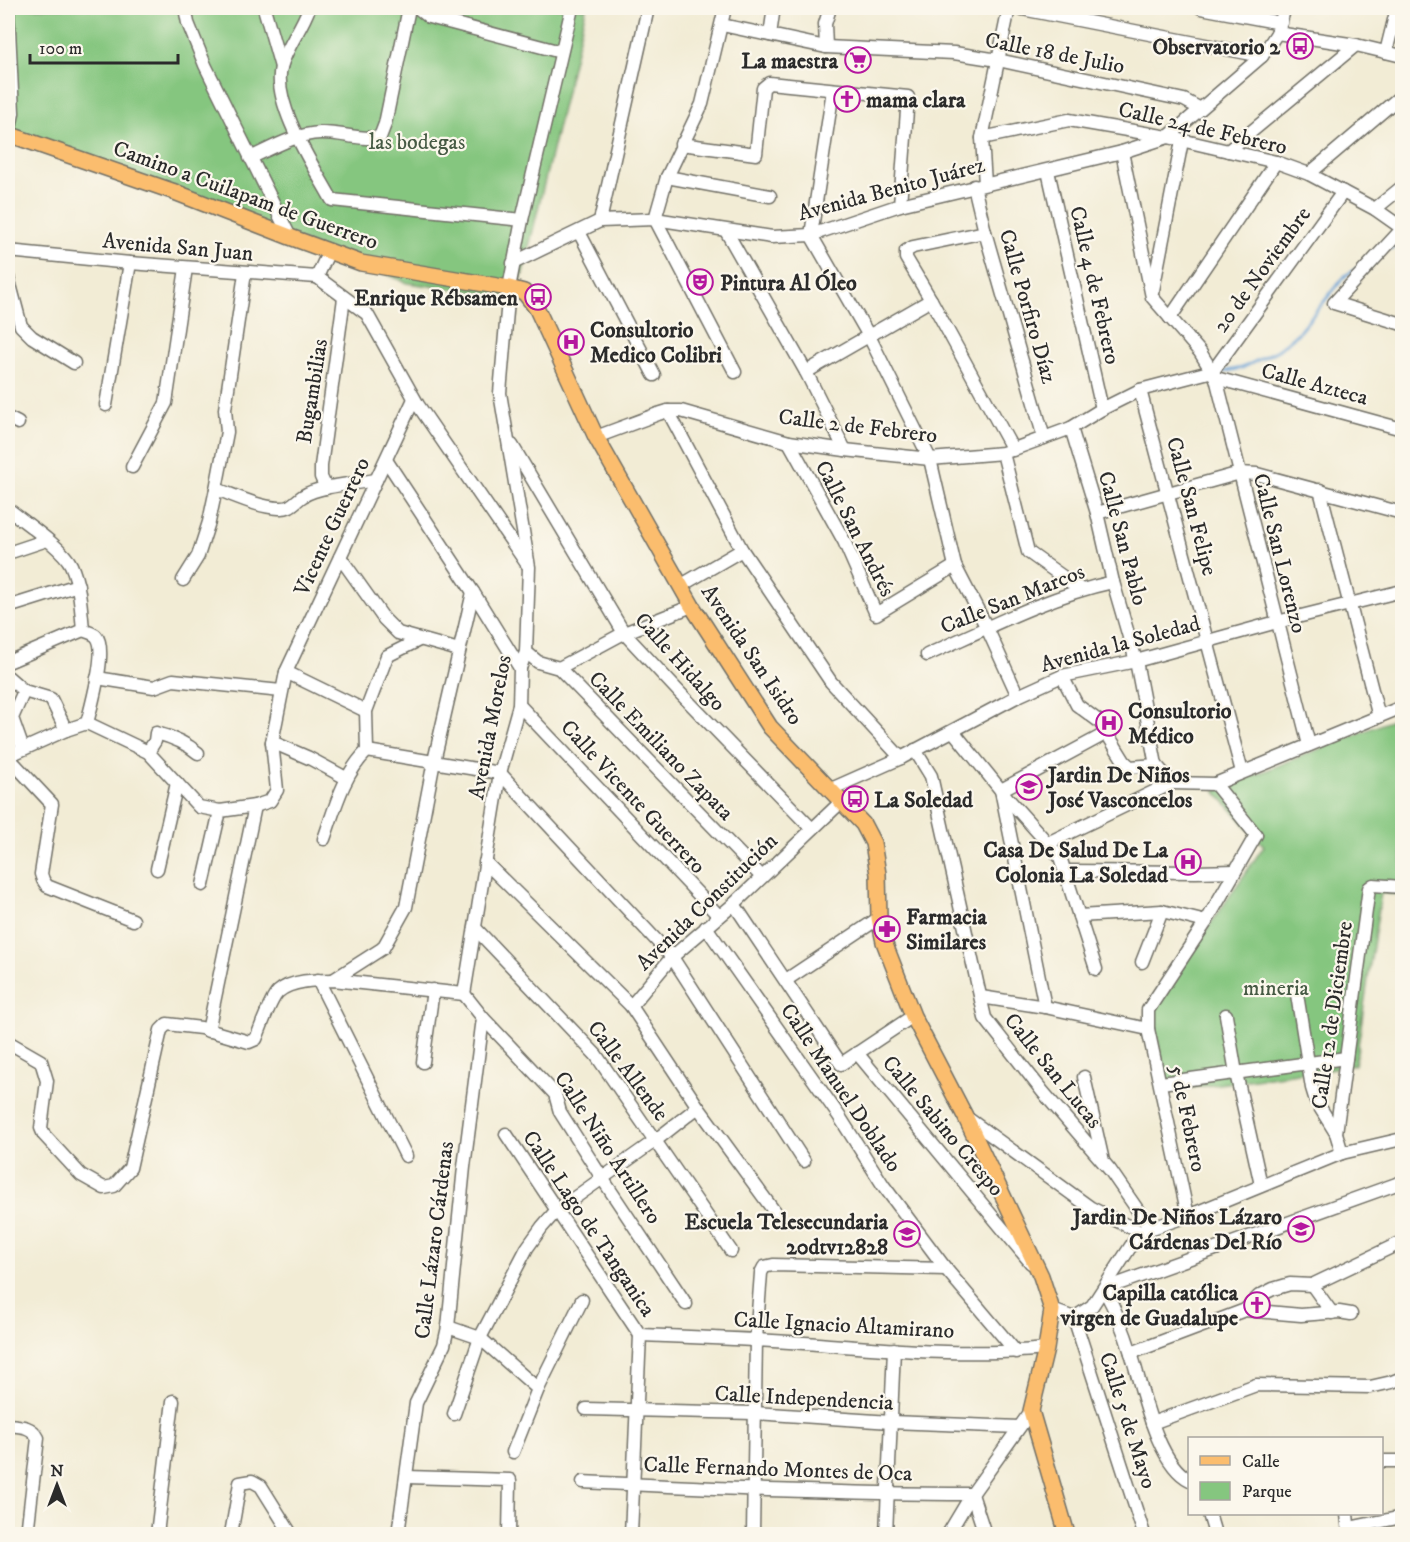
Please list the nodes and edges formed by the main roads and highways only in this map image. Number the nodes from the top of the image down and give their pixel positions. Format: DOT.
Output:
graph roads {
  1 [pos="8,136"];
  2 [pos="509,288"];
  3 [pos="1067,1534"];
  1 -- 2 [label="main road, Camino a Cuilapam de Guerrero"];
  2 -- 3 [label="main road, Avenida San Isidro"];
}
